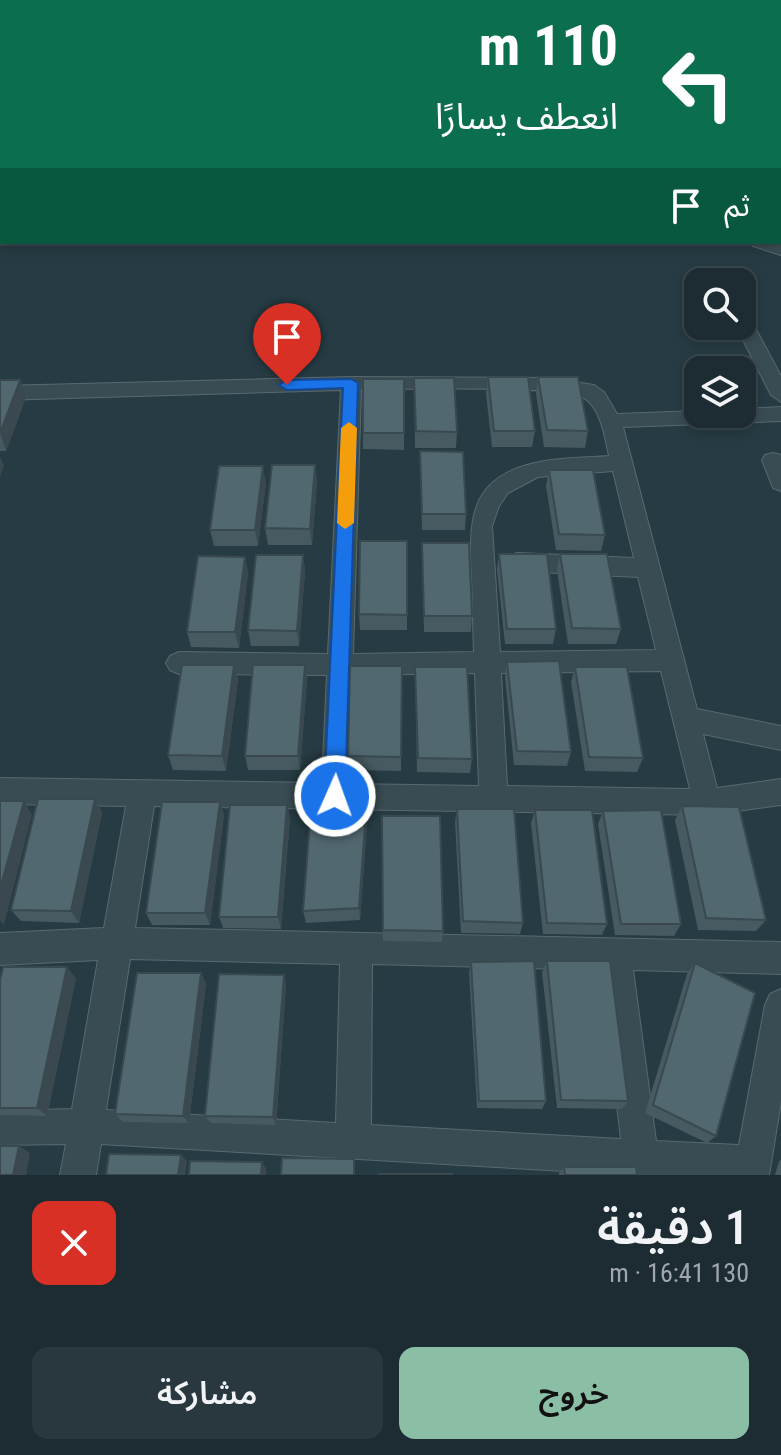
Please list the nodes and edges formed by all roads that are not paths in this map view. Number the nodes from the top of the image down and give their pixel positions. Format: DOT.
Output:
graph roads {
  1 [pos="752,340"];
  2 [pos="351,383"];
  3 [pos="0,393"];
  4 [pos="781,395"];
  5 [pos="781,414"];
  6 [pos="611,421"];
  7 [pos="773,460"];
  8 [pos="622,463"];
  9 [pos="781,483"];
  10 [pos="483,561"];
  11 [pos="649,568"];
  12 [pos="672,660"];
  13 [pos="488,661"];
  14 [pos="179,663"];
  15 [pos="340,665"];
  16 [pos="687,719"];
  17 [pos="781,738"];
  18 [pos="0,791"];
  19 [pos="781,792"];
  20 [pos="142,793"];
  21 [pos="335,796"];
  22 [pos="494,799"];
  23 [pos="707,802"];
  24 [pos="117,943"];
  25 [pos="0,949"];
  26 [pos="356,949"];
  27 [pos="615,955"];
  28 [pos="781,958"];
  29 [pos="781,1005"];
  30 [pos="86,1126"];
  31 [pos="0,1128"];
  32 [pos="353,1141"];
  33 [pos="641,1157"];
  34 [pos="751,1170"];
  35 [pos="78,1175"];
  1 -- 4 [label="street"];
  2 -- 3 [label="street"];
  2 -- 6 [label="street"];
  2 -- 15 [label="street"];
  5 -- 6 [label="street"];
  6 -- 8 [label="street"];
  7 -- 9 [label="street"];
  8 -- 10 [label="street"];
  8 -- 11 [label="street"];
  10 -- 11 [label="street"];
  10 -- 13 [label="street"];
  11 -- 12 [label="street"];
  12 -- 13 [label="street"];
  12 -- 16 [label="street"];
  13 -- 15 [label="street"];
  13 -- 22 [label="street"];
  14 -- 15 [label="street"];
  15 -- 21 [label="street"];
  16 -- 17 [label="street"];
  16 -- 23 [label="street"];
  18 -- 20 [label="street"];
  19 -- 23 [label="street"];
  20 -- 21 [label="street"];
  20 -- 24 [label="street"];
  21 -- 22 [label="street"];
  22 -- 23 [label="street"];
  24 -- 25 [label="street"];
  24 -- 26 [label="street"];
  24 -- 30 [label="street"];
  26 -- 27 [label="street"];
  26 -- 32 [label="street"];
  27 -- 28 [label="street"];
  27 -- 33 [label="street"];
  29 -- 34 [label="street"];
  30 -- 31 [label="street"];
  30 -- 32 [label="street"];
  30 -- 35 [label="street"];
  32 -- 33 [label="street"];
  33 -- 34 [label="street"];
}
